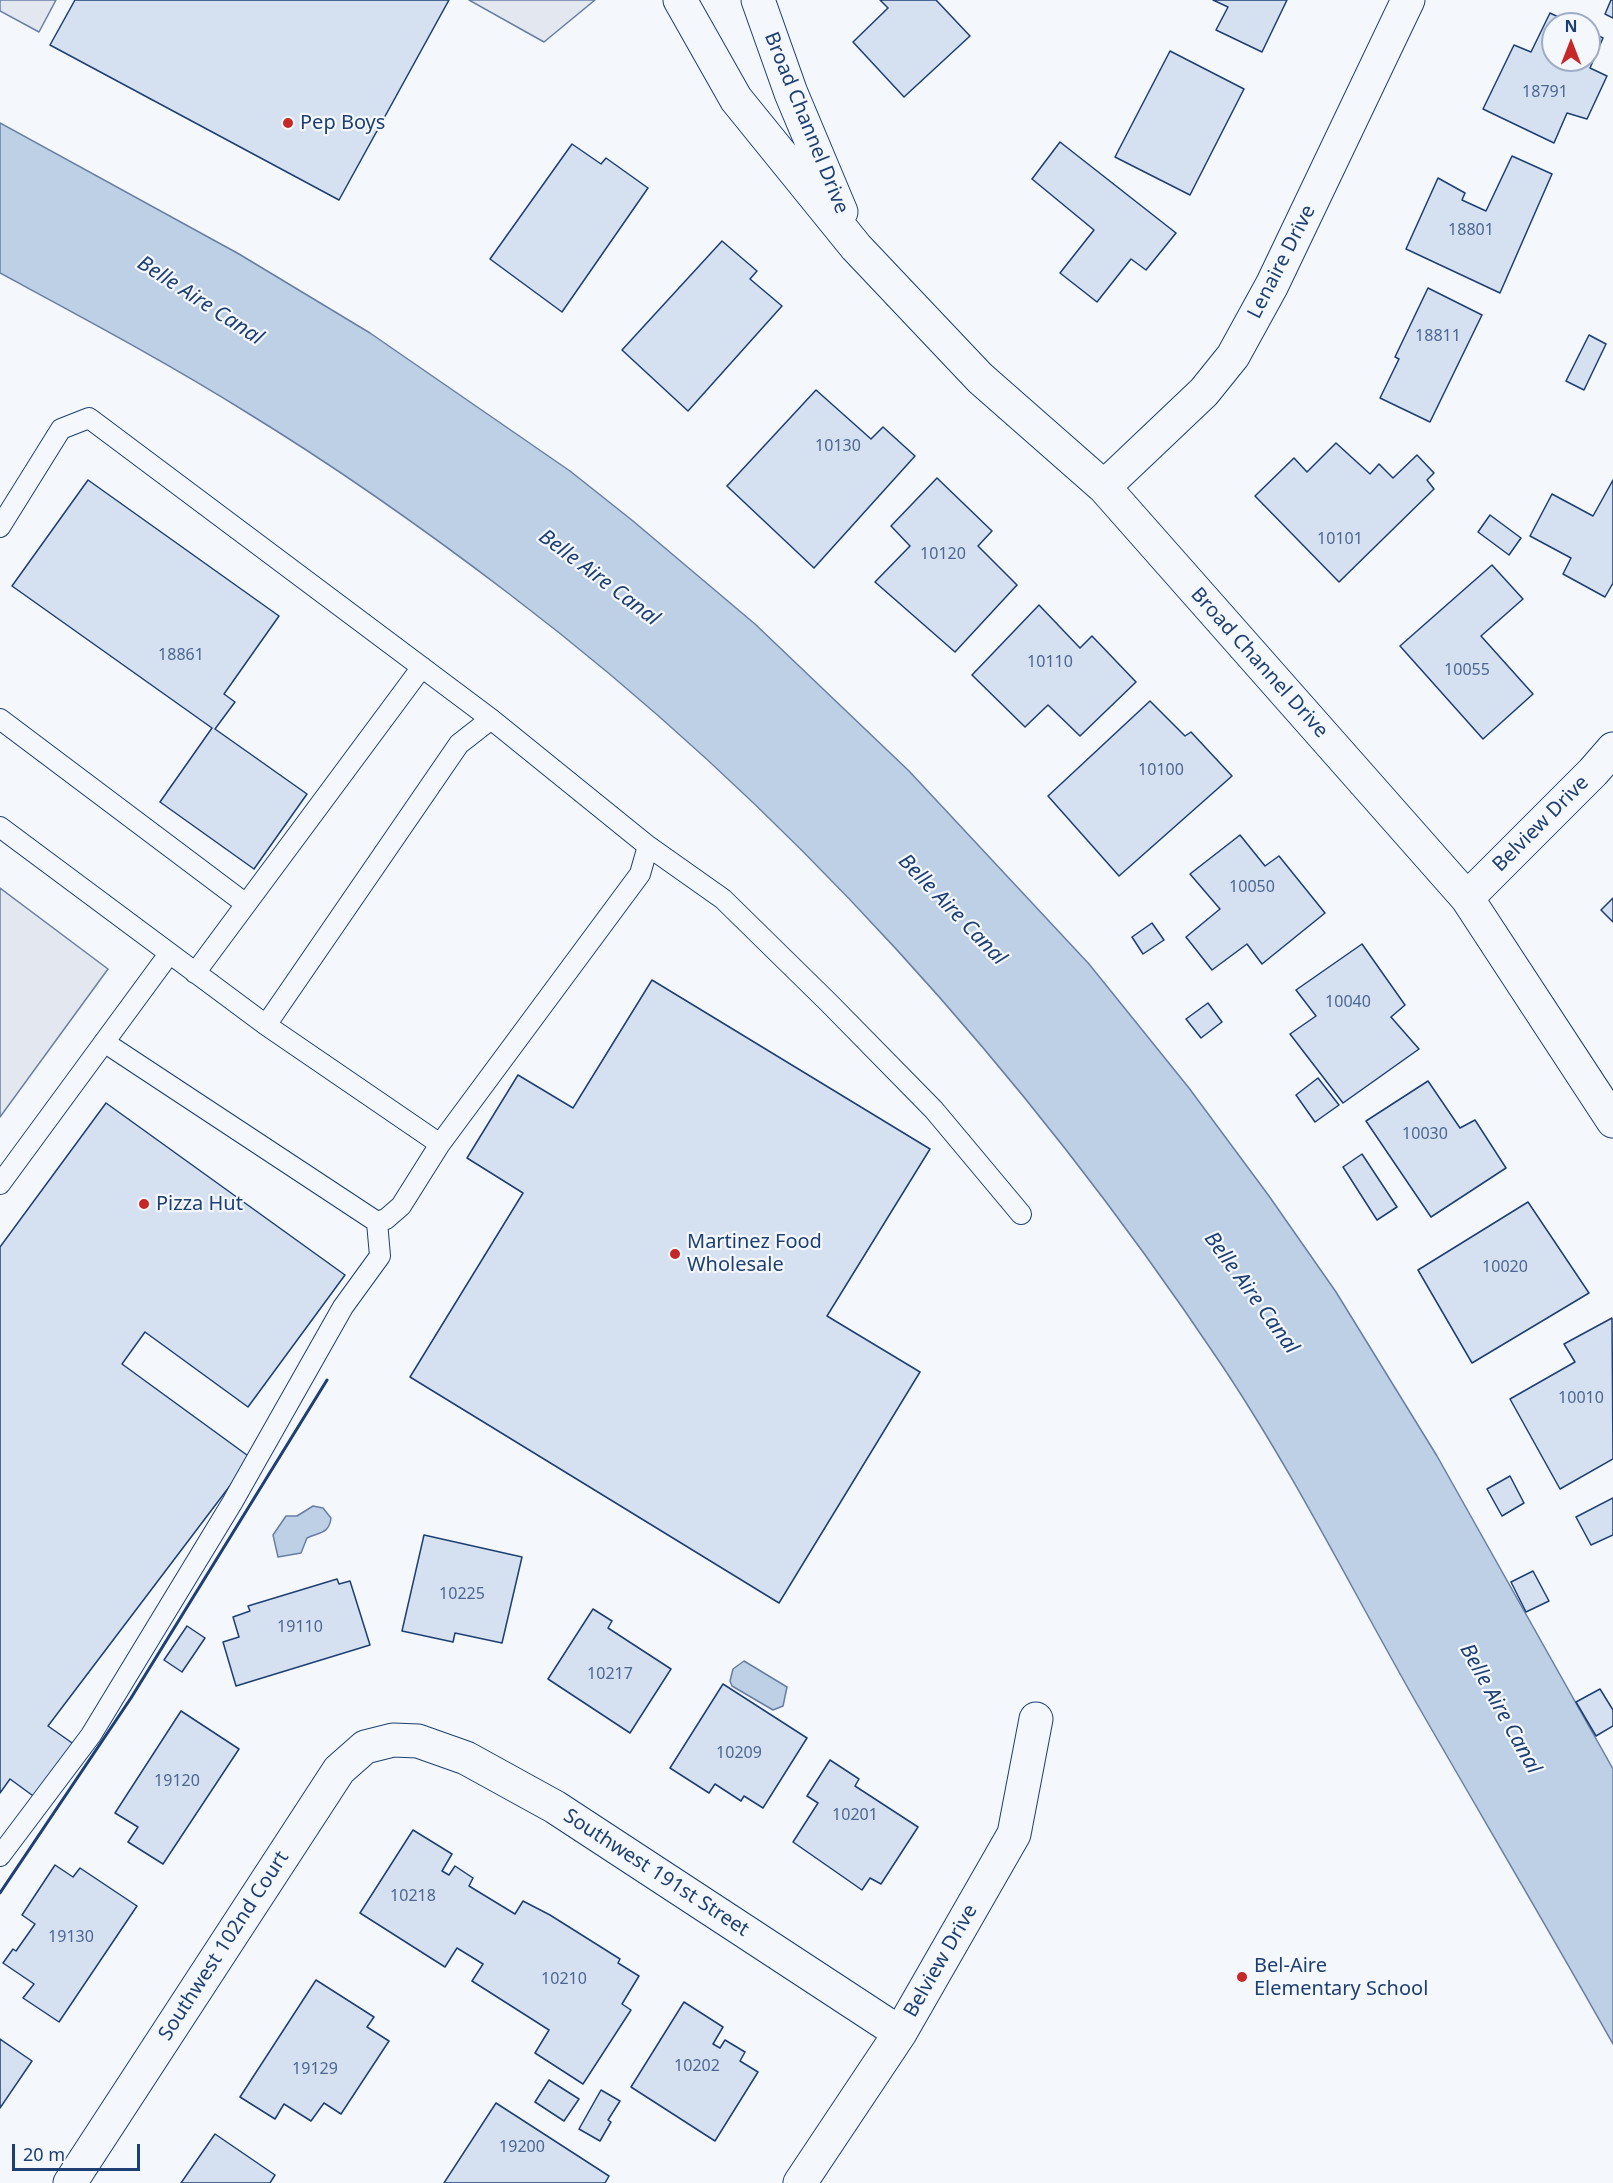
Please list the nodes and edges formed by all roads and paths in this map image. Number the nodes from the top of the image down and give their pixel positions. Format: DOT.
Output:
graph roads {
  1 [pos="680,0"];
  2 [pos="758,0"];
  3 [pos="1408,0"];
  4 [pos="856,246"];
  5 [pos="1104,488"];
  6 [pos="0,527"];
  7 [pos="422,668"];
  8 [pos="0,719"];
  9 [pos="490,719"];
  10 [pos="1613,749"];
  11 [pos="0,827"];
  12 [pos="648,846"];
  13 [pos="1467,898"];
  14 [pos="246,904"];
  15 [pos="169,954"];
  16 [pos="195,973"];
  17 [pos="266,1024"];
  18 [pos="104,1042"];
  19 [pos="1613,1121"];
  20 [pos="440,1144"];
  21 [pos="0,1184"];
  22 [pos="1021,1214"];
  23 [pos="377,1222"];
  24 [pos="1036,1719"];
  25 [pos="400,1739"];
  26 [pos="0,1856"];
  27 [pos="900,2033"];
  28 [pos="70,2183"];
  29 [pos="800,2183"];
  1 -- 4 [label="street, Broad Channel Drive"];
  2 -- 4 [label="street, Broad Channel Drive"];
  3 -- 5 [label="street, Lenaire Drive"];
  4 -- 5 [label="street, Broad Channel Drive"];
  5 -- 13 [label="street, Broad Channel Drive"];
  6 -- 7 [label="lane"];
  7 -- 9 [label="lane"];
  7 -- 14 [label="lane"];
  8 -- 14 [label="lane"];
  9 -- 12 [label="lane"];
  9 -- 17 [label="lane"];
  10 -- 13 [label="street, Belview Drive"];
  11 -- 15 [label="lane"];
  12 -- 20 [label="lane"];
  12 -- 22 [label="lane"];
  13 -- 19 [label="street, Broad Channel Drive"];
  14 -- 16 [label="lane"];
  15 -- 16 [label="lane"];
  15 -- 18 [label="lane"];
  16 -- 17 [label="lane"];
  17 -- 20 [label="lane"];
  18 -- 21 [label="lane"];
  18 -- 23 [label="lane"];
  20 -- 23 [label="lane"];
  23 -- 26 [label="lane"];
  24 -- 27 [label="street, Belview Drive"];
  25 -- 27 [label="street, Southwest 191st Street"];
  25 -- 28 [label="street, Southwest 102nd Court"];
  27 -- 29 [label="street, Belview Drive"];
}
